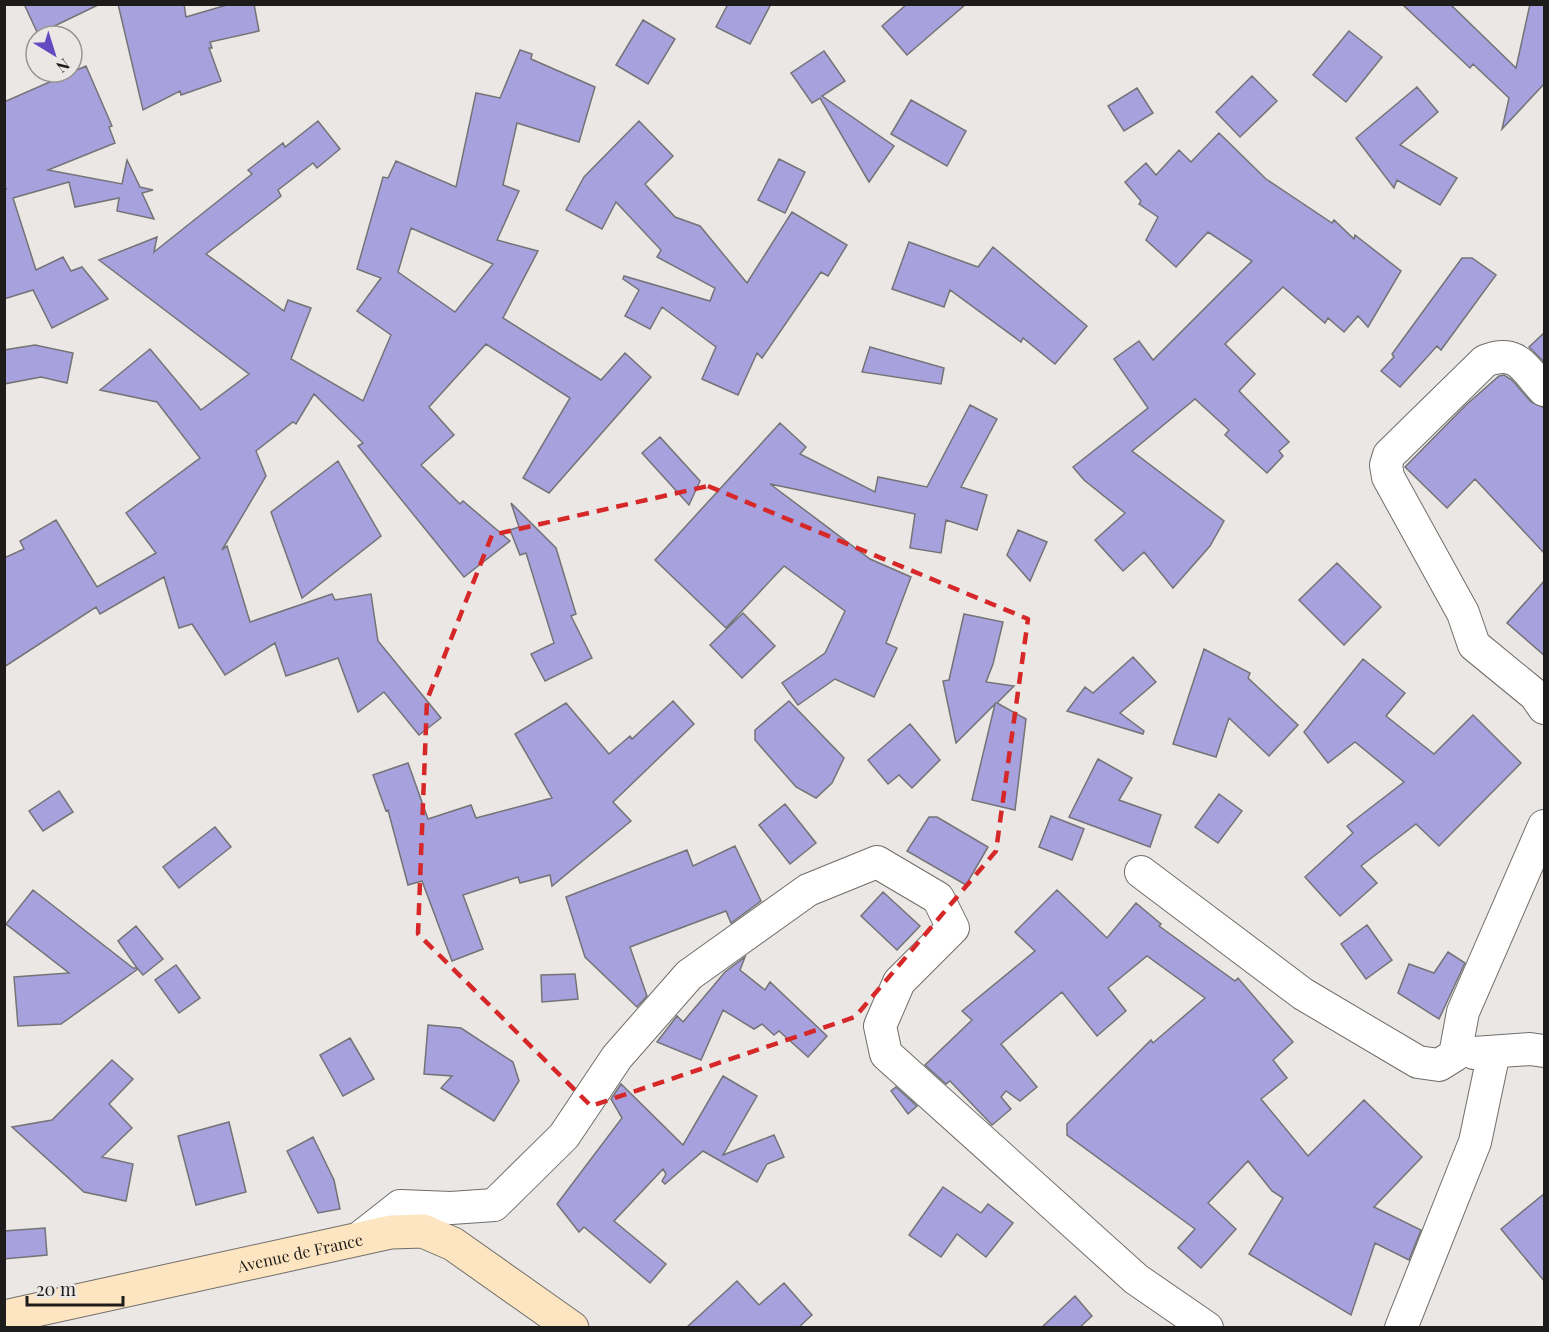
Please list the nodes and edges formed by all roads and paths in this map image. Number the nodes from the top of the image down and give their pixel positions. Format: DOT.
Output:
graph roads {
  1 [pos="1545,390"];
  2 [pos="1545,708"];
  3 [pos="1545,826"];
  4 [pos="1141,872"];
  5 [pos="1545,1051"];
  6 [pos="1494,1052"];
  7 [pos="1455,1055"];
  8 [pos="358,1239"];
  9 [pos="4,1317"];
  10 [pos="572,1328"];
  11 [pos="1207,1328"];
  12 [pos="1401,1328"];
  1 -- 2 [label="street"];
  3 -- 7 [label="street"];
  4 -- 7 [label="street"];
  5 -- 6 [label="street"];
  6 -- 7 [label="street"];
  6 -- 12 [label="street"];
  8 -- 9 [label="main road, Avenue de France"];
  8 -- 10 [label="main road, Avenue de France"];
  8 -- 11 [label="street"];
}
